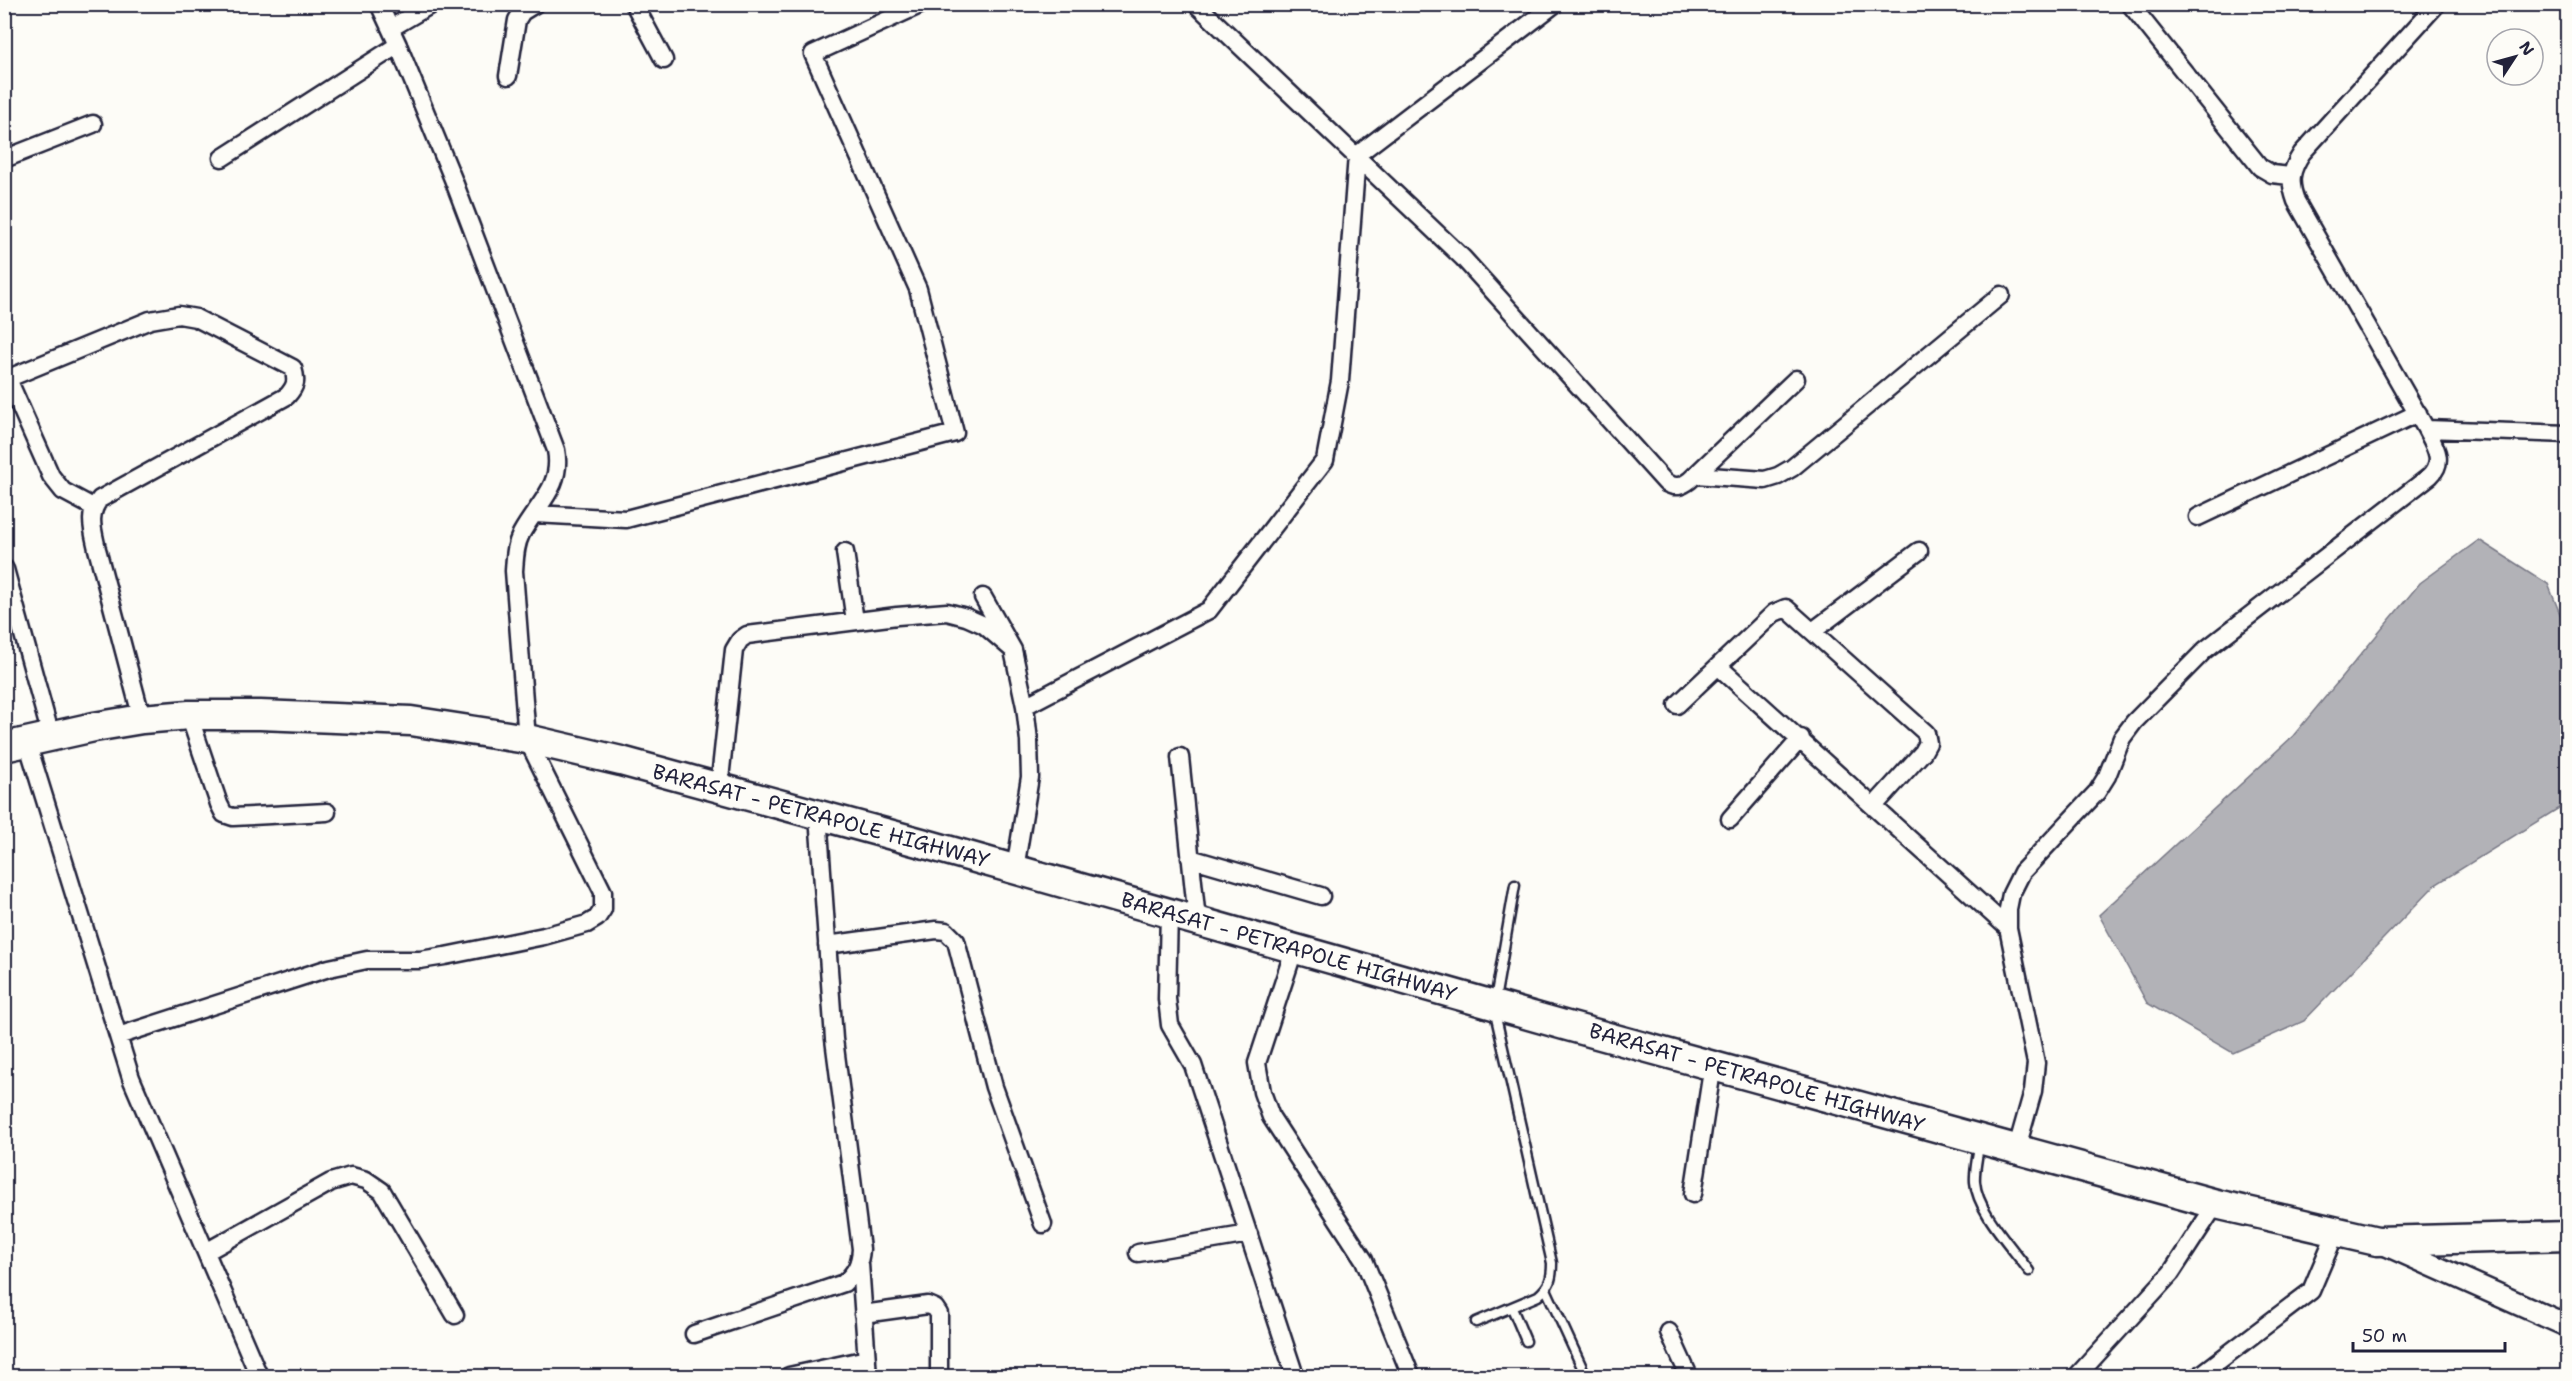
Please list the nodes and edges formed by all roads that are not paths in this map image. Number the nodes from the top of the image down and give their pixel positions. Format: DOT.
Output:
graph roads {
  1 [pos="379,4"];
  2 [pos="432,4"];
  3 [pos="535,4"];
  4 [pos="634,4"];
  5 [pos="922,4"];
  6 [pos="1196,4"];
  7 [pos="1555,4"];
  8 [pos="2130,4"];
  9 [pos="2437,4"];
  10 [pos="391,28"];
  11 [pos="398,45"];
  12 [pos="664,60"];
  13 [pos="508,76"];
  14 [pos="93,124"];
  15 [pos="1357,155"];
  16 [pos="222,158"];
  17 [pos="4,159"];
  18 [pos="2290,176"];
  19 [pos="2001,295"];
  20 [pos="1796,379"];
  21 [pos="6,380"];
  22 [pos="2418,413"];
  23 [pos="2426,429"];
  24 [pos="2568,434"];
  25 [pos="1696,475"];
  26 [pos="93,507"];
  27 [pos="535,514"];
  28 [pos="2198,517"];
  29 [pos="1919,551"];
  30 [pos="845,552"];
  31 [pos="4,568"];
  32 [pos="983,597"];
  33 [pos="855,621"];
  34 [pos="1814,631"];
  35 [pos="1013,650"];
  36 [pos="1718,666"];
  37 [pos="1677,705"];
  38 [pos="1025,706"];
  39 [pos="189,715"];
  40 [pos="142,719"];
  41 [pos="1801,738"];
  42 [pos="527,739"];
  43 [pos="27,742"];
  44 [pos="1180,757"];
  45 [pos="719,788"];
  46 [pos="1874,806"];
  47 [pos="327,812"];
  48 [pos="818,815"];
  49 [pos="1730,819"];
  50 [pos="1190,858"];
  51 [pos="1014,869"];
  52 [pos="1515,885"];
  53 [pos="1321,896"];
  54 [pos="1169,912"];
  55 [pos="1197,920"];
  56 [pos="2008,928"];
  57 [pos="827,945"];
  58 [pos="1295,947"];
  59 [pos="1494,1005"];
  60 [pos="118,1036"];
  61 [pos="1713,1065"];
  62 [pos="1979,1140"];
  63 [pos="2016,1151"];
  64 [pos="1693,1194"];
  65 [pos="2216,1204"];
  66 [pos="1043,1224"];
  67 [pos="2336,1232"];
  68 [pos="1249,1234"];
  69 [pos="2568,1236"];
  70 [pos="2377,1241"];
  71 [pos="206,1252"];
  72 [pos="1138,1253"];
  73 [pos="860,1264"];
  74 [pos="2029,1271"];
  75 [pos="1546,1289"];
  76 [pos="1512,1308"];
  77 [pos="863,1314"];
  78 [pos="455,1315"];
  79 [pos="1476,1322"];
  80 [pos="2568,1326"];
  81 [pos="1669,1332"];
  82 [pos="694,1334"];
  83 [pos="1526,1341"];
  84 [pos="867,1359"];
  85 [pos="259,1377"];
  86 [pos="789,1377"];
  87 [pos="868,1377"];
  88 [pos="939,1377"];
  89 [pos="1294,1377"];
  90 [pos="1411,1377"];
  91 [pos="1586,1377"];
  92 [pos="1689,1377"];
  93 [pos="2077,1377"];
  94 [pos="2199,1377"];
  1 -- 10 [label="street"];
  2 -- 10 [label="street"];
  3 -- 13 [label="street"];
  4 -- 12 [label="street"];
  5 -- 27 [label="street"];
  6 -- 15 [label="street"];
  7 -- 15 [label="street"];
  8 -- 18 [label="street"];
  9 -- 18 [label="street"];
  10 -- 11 [label="street"];
  11 -- 16 [label="street"];
  11 -- 27 [label="street"];
  14 -- 17 [label="street"];
  15 -- 25 [label="street"];
  15 -- 38 [label="street"];
  18 -- 22 [label="street"];
  19 -- 25 [label="street"];
  20 -- 25 [label="street"];
  21 -- 26 [label="street"];
  21 -- 26 [label="street"];
  22 -- 23 [label="street"];
  22 -- 28 [label="street"];
  23 -- 24 [label="street"];
  23 -- 56 [label="street"];
  26 -- 40 [label="street"];
  27 -- 42 [label="street"];
  29 -- 34 [label="street"];
  30 -- 33 [label="street"];
  31 -- 43 [label="street"];
  32 -- 35 [label="street"];
  33 -- 35 [label="street"];
  33 -- 45 [label="street"];
  34 -- 36 [label="street"];
  34 -- 46 [label="street"];
  35 -- 38 [label="street"];
  36 -- 37 [label="street"];
  36 -- 41 [label="street"];
  38 -- 51 [label="street"];
  39 -- 40 [label="highway, BARASAT - PETRAPOLE HIGHWAY"];
  39 -- 42 [label="highway, BARASAT - PETRAPOLE HIGHWAY"];
  39 -- 47 [label="street"];
  40 -- 43 [label="highway, BARASAT - PETRAPOLE HIGHWAY"];
  41 -- 46 [label="street"];
  41 -- 49 [label="street"];
  42 -- 45 [label="highway, BARASAT - PETRAPOLE HIGHWAY"];
  42 -- 60 [label="street"];
  43 -- 60 [label="street"];
  44 -- 50 [label="street"];
  45 -- 48 [label="highway, BARASAT - PETRAPOLE HIGHWAY"];
  46 -- 56 [label="street"];
  48 -- 51 [label="highway, BARASAT - PETRAPOLE HIGHWAY"];
  48 -- 57 [label="street"];
  50 -- 53 [label="street"];
  50 -- 55 [label="street"];
  51 -- 54 [label="highway, BARASAT - PETRAPOLE HIGHWAY"];
  52 -- 59 [label="lane"];
  54 -- 55 [label="highway, BARASAT - PETRAPOLE HIGHWAY"];
  54 -- 68 [label="street"];
  55 -- 58 [label="highway, BARASAT - PETRAPOLE HIGHWAY"];
  56 -- 63 [label="street"];
  57 -- 66 [label="street"];
  57 -- 73 [label="street"];
  58 -- 59 [label="highway, BARASAT - PETRAPOLE HIGHWAY"];
  58 -- 90 [label="street"];
  59 -- 61 [label="highway, BARASAT - PETRAPOLE HIGHWAY"];
  59 -- 75 [label="lane"];
  60 -- 71 [label="street"];
  61 -- 62 [label="highway, BARASAT - PETRAPOLE HIGHWAY"];
  61 -- 64 [label="street"];
  62 -- 63 [label="highway, BARASAT - PETRAPOLE HIGHWAY"];
  62 -- 74 [label="lane"];
  63 -- 65 [label="highway, BARASAT - PETRAPOLE HIGHWAY"];
  65 -- 67 [label="highway, BARASAT - PETRAPOLE HIGHWAY"];
  65 -- 93 [label="street"];
  67 -- 70 [label="highway, BARASAT - PETRAPOLE HIGHWAY"];
  67 -- 94 [label="street"];
  68 -- 72 [label="street"];
  68 -- 89 [label="street"];
  69 -- 70 [label="highway, BARASAT - PETRAPOLE HIGHWAY"];
  70 -- 80 [label="street"];
  71 -- 78 [label="street"];
  71 -- 85 [label="street"];
  73 -- 77 [label="street"];
  73 -- 82 [label="street"];
  75 -- 76 [label="lane"];
  75 -- 91 [label="lane"];
  76 -- 79 [label="lane"];
  76 -- 83 [label="lane"];
  77 -- 84 [label="street"];
  77 -- 88 [label="street"];
  81 -- 92 [label="street"];
  84 -- 86 [label="street"];
  84 -- 87 [label="street"];
}
